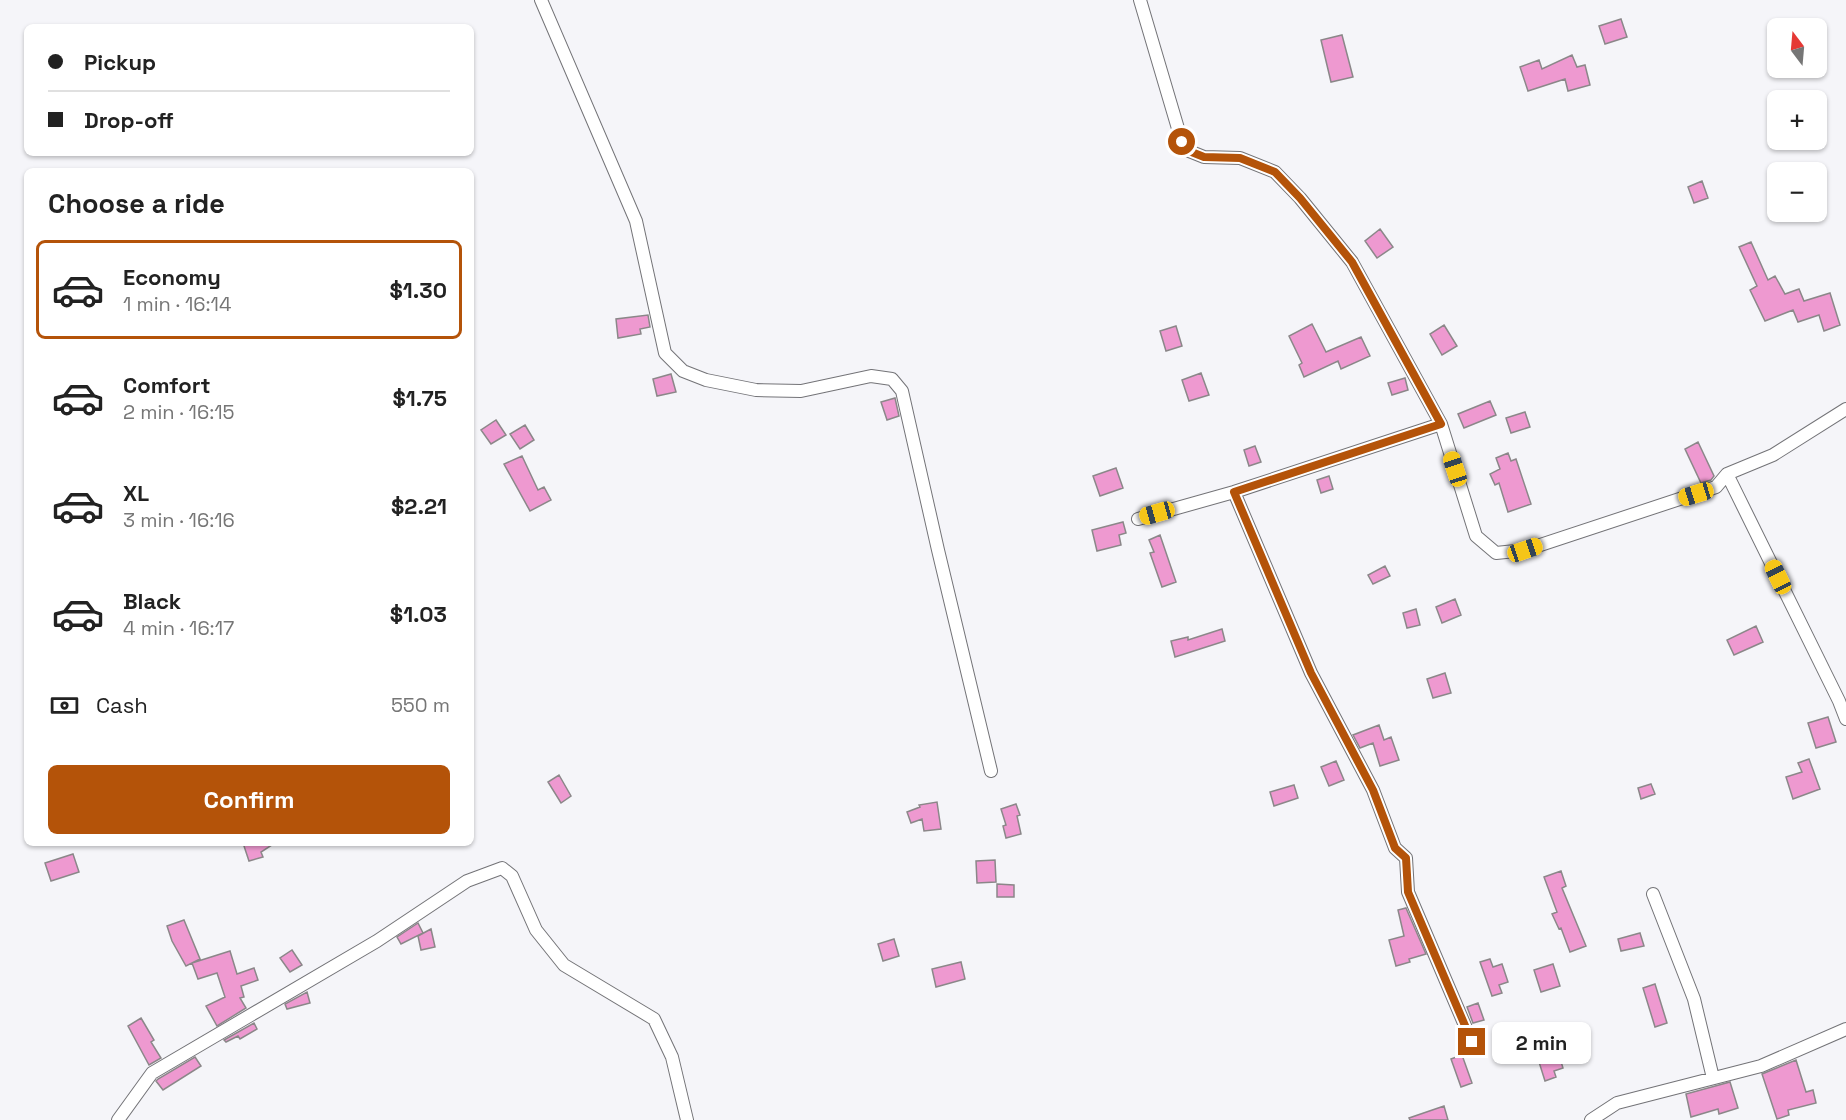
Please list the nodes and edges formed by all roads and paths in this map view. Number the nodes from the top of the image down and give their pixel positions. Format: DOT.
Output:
graph roads {
  1 [pos="542,0"];
  2 [pos="1140,0"];
  3 [pos="1846,409"];
  4 [pos="1441,424"];
  5 [pos="1727,474"];
  6 [pos="1234,492"];
  7 [pos="1138,519"];
  8 [pos="1846,719"];
  9 [pos="991,771"];
  10 [pos="1653,894"];
  11 [pos="1846,1029"];
  12 [pos="1472,1042"];
  13 [pos="1713,1078"];
  14 [pos="118,1120"];
  15 [pos="687,1120"];
  16 [pos="1591,1120"];
  1 -- 9 [label="street"];
  2 -- 4 [label="street"];
  3 -- 5 [label="street"];
  4 -- 5 [label="street"];
  4 -- 6 [label="street"];
  5 -- 8 [label="street"];
  6 -- 7 [label="street"];
  6 -- 12 [label="street"];
  10 -- 13 [label="street"];
  11 -- 13 [label="street"];
  13 -- 16 [label="street"];
  14 -- 15 [label="street"];
}
